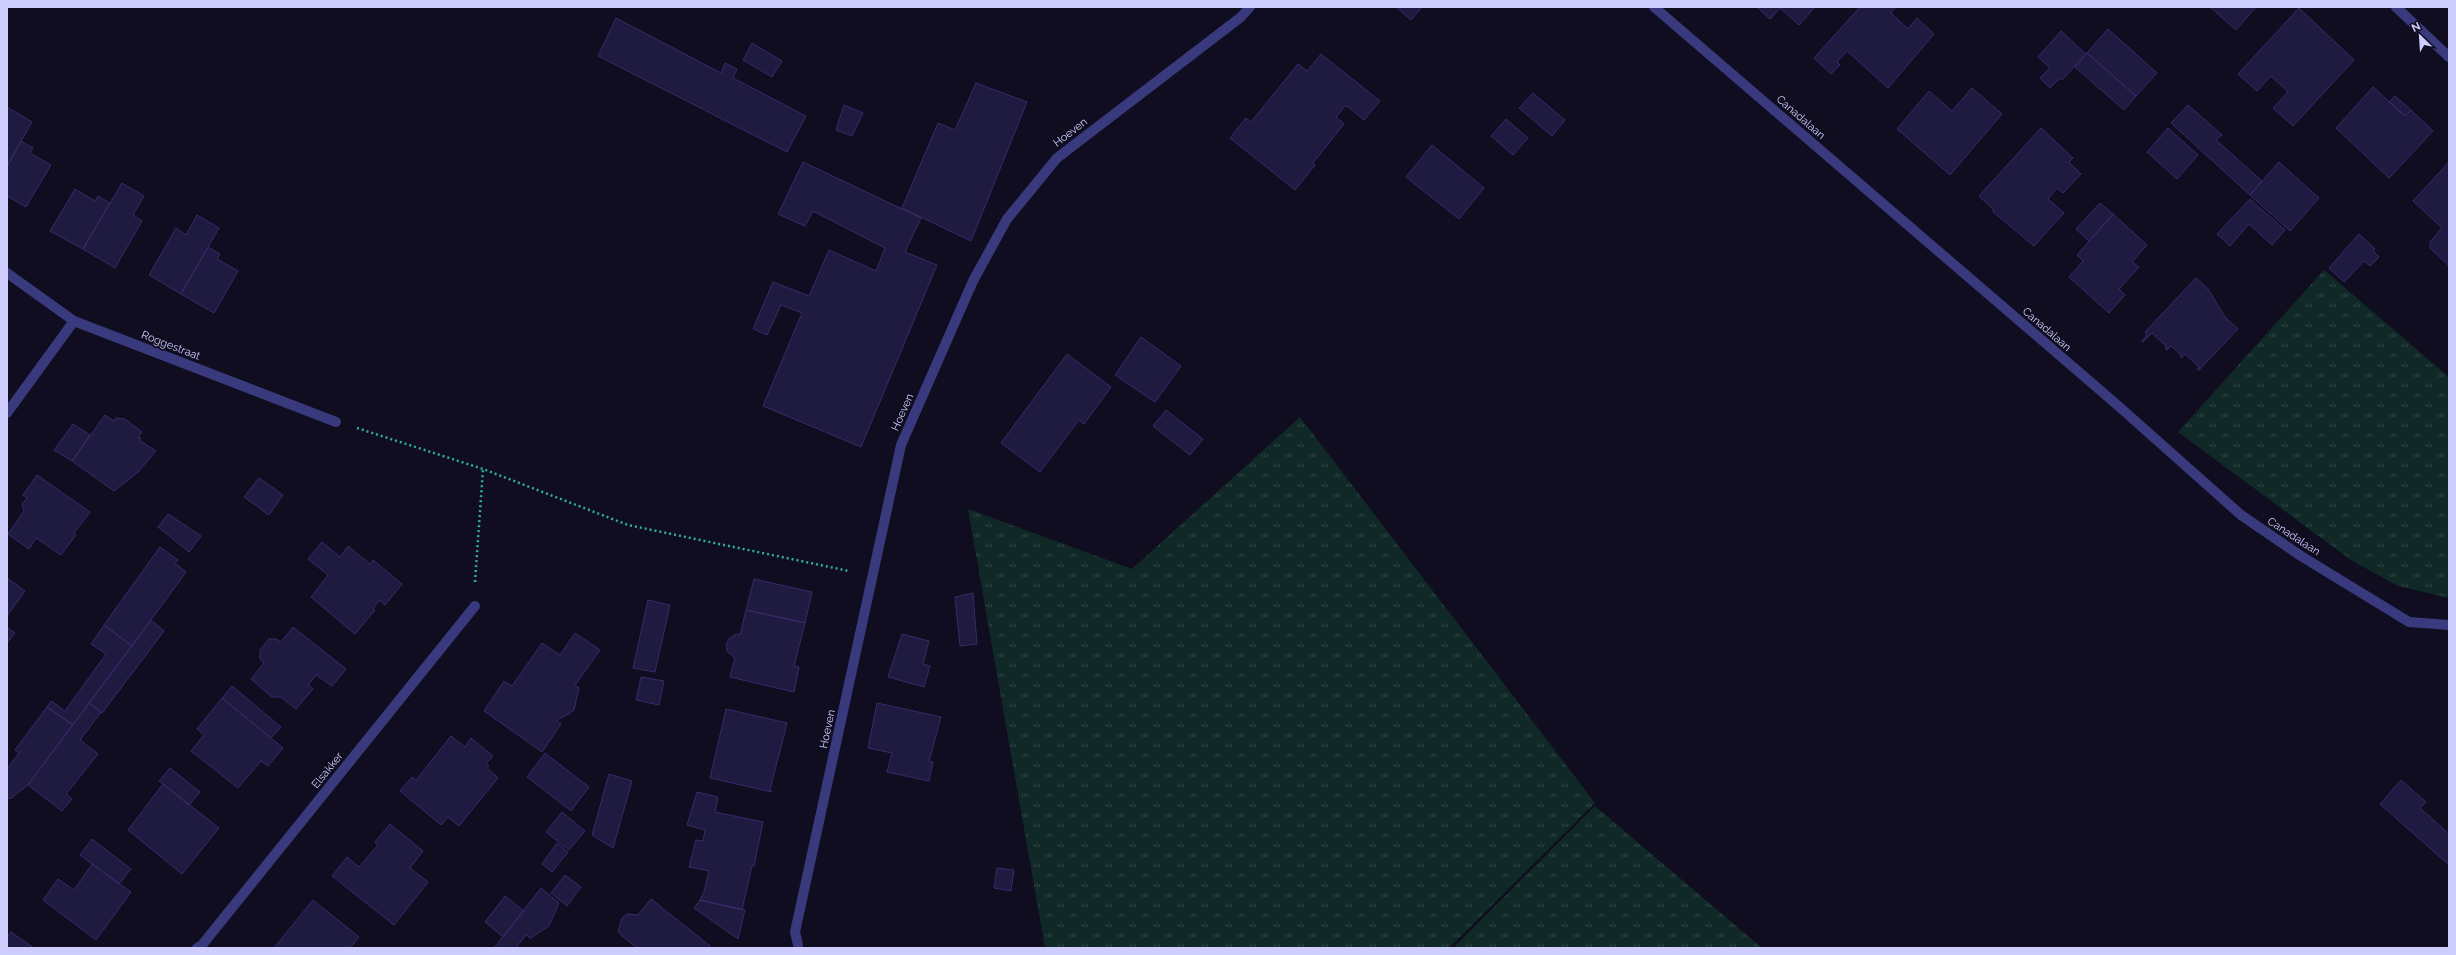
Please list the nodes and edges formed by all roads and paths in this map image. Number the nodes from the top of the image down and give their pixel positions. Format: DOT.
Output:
graph roads {
  1 [pos="1250,7"];
  2 [pos="1654,7"];
  3 [pos="2396,7"];
  4 [pos="2449,56"];
  5 [pos="7,273"];
  6 [pos="74,321"];
  7 [pos="7,413"];
  8 [pos="336,422"];
  9 [pos="483,469"];
  10 [pos="872,576"];
  11 [pos="475,606"];
  12 [pos="2449,624"];
  13 [pos="798,945"];
  14 [pos="197,948"];
  1 -- 10 [label="street, Hoeven"];
  2 -- 12 [label="street, Canadalaan"];
  3 -- 4 [label="street"];
  5 -- 6 [label="street, Roggestraat"];
  6 -- 7 [label="street"];
  6 -- 8 [label="street, Roggestraat"];
  8 -- 9 [label="path"];
  9 -- 10 [label="path"];
  9 -- 11 [label="path"];
  10 -- 13 [label="street, Hoeven"];
  11 -- 14 [label="street, Elsakker"];
}
